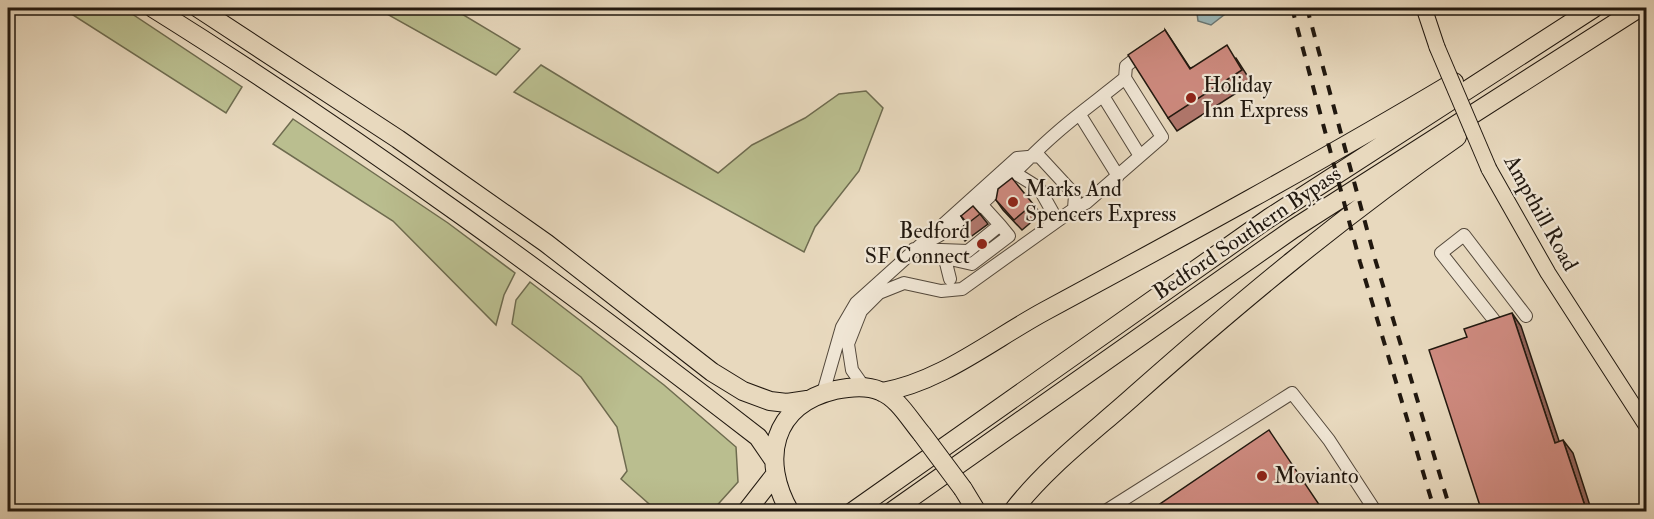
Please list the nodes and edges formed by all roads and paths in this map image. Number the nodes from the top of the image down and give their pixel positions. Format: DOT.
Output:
graph roads {
  1 [pos="153,8"];
  2 [pos="198,8"];
  3 [pos="1424,8"];
  4 [pos="1594,8"];
  5 [pos="1641,8"];
  6 [pos="1571,21"];
  7 [pos="1159,42"];
  8 [pos="1125,78"];
  9 [pos="1103,96"];
  10 [pos="1080,115"];
  11 [pos="1140,156"];
  12 [pos="1033,157"];
  13 [pos="1015,173"];
  14 [pos="1118,176"];
  15 [pos="981,203"];
  16 [pos="1074,209"];
  17 [pos="1057,220"];
  18 [pos="1000,225"];
  19 [pos="913,249"];
  20 [pos="945,259"];
  21 [pos="897,264"];
  22 [pos="950,279"];
  23 [pos="904,283"];
  24 [pos="1526,316"];
  25 [pos="1494,320"];
  26 [pos="873,389"];
  27 [pos="815,396"];
  28 [pos="1644,417"];
  29 [pos="773,467"];
  30 [pos="746,512"];
  31 [pos="790,512"];
  32 [pos="852,512"];
  33 [pos="891,512"];
  34 [pos="977,512"];
  35 [pos="1012,512"];
  36 [pos="1104,512"];
  37 [pos="1376,512"];
  1 -- 29 [label="highway"];
  2 -- 27 [label="highway"];
  3 -- 28 [label="main road, Ampthill Road, bridge"];
  4 -- 6 [label="highway, Bedford Southern Bypass"];
  5 -- 33 [label="highway, Bedford Southern Bypass"];
  5 -- 35 [label="highway"];
  6 -- 26 [label="highway"];
  6 -- 32 [label="highway, Bedford Southern Bypass"];
  7 -- 8 [label="lane"];
  8 -- 9 [label="lane"];
  8 -- 11 [label="lane"];
  9 -- 10 [label="lane"];
  9 -- 11 [label="lane"];
  10 -- 12 [label="lane"];
  10 -- 14 [label="lane"];
  11 -- 14 [label="lane"];
  12 -- 13 [label="lane"];
  12 -- 16 [label="lane"];
  12 -- 19 [label="lane"];
  13 -- 15 [label="lane"];
  13 -- 17 [label="lane"];
  14 -- 16 [label="lane"];
  15 -- 18 [label="lane"];
  15 -- 19 [label="lane"];
  16 -- 17 [label="lane"];
  17 -- 23 [label="lane"];
  18 -- 19 [label="lane"];
  18 -- 20 [label="lane"];
  19 -- 20 [label="lane"];
  19 -- 21 [label="lane"];
  20 -- 22 [label="lane"];
  21 -- 23 [label="lane"];
  21 -- 27 [label="lane"];
  23 -- 26 [label="lane"];
  24 -- 25 [label="lane"];
  26 -- 27 [label="highway"];
  26 -- 34 [label="highway, bridge"];
  27 -- 29 [label="highway"];
  29 -- 30 [label="highway"];
  29 -- 31 [label="highway"];
  36 -- 37 [label="lane"];
}
